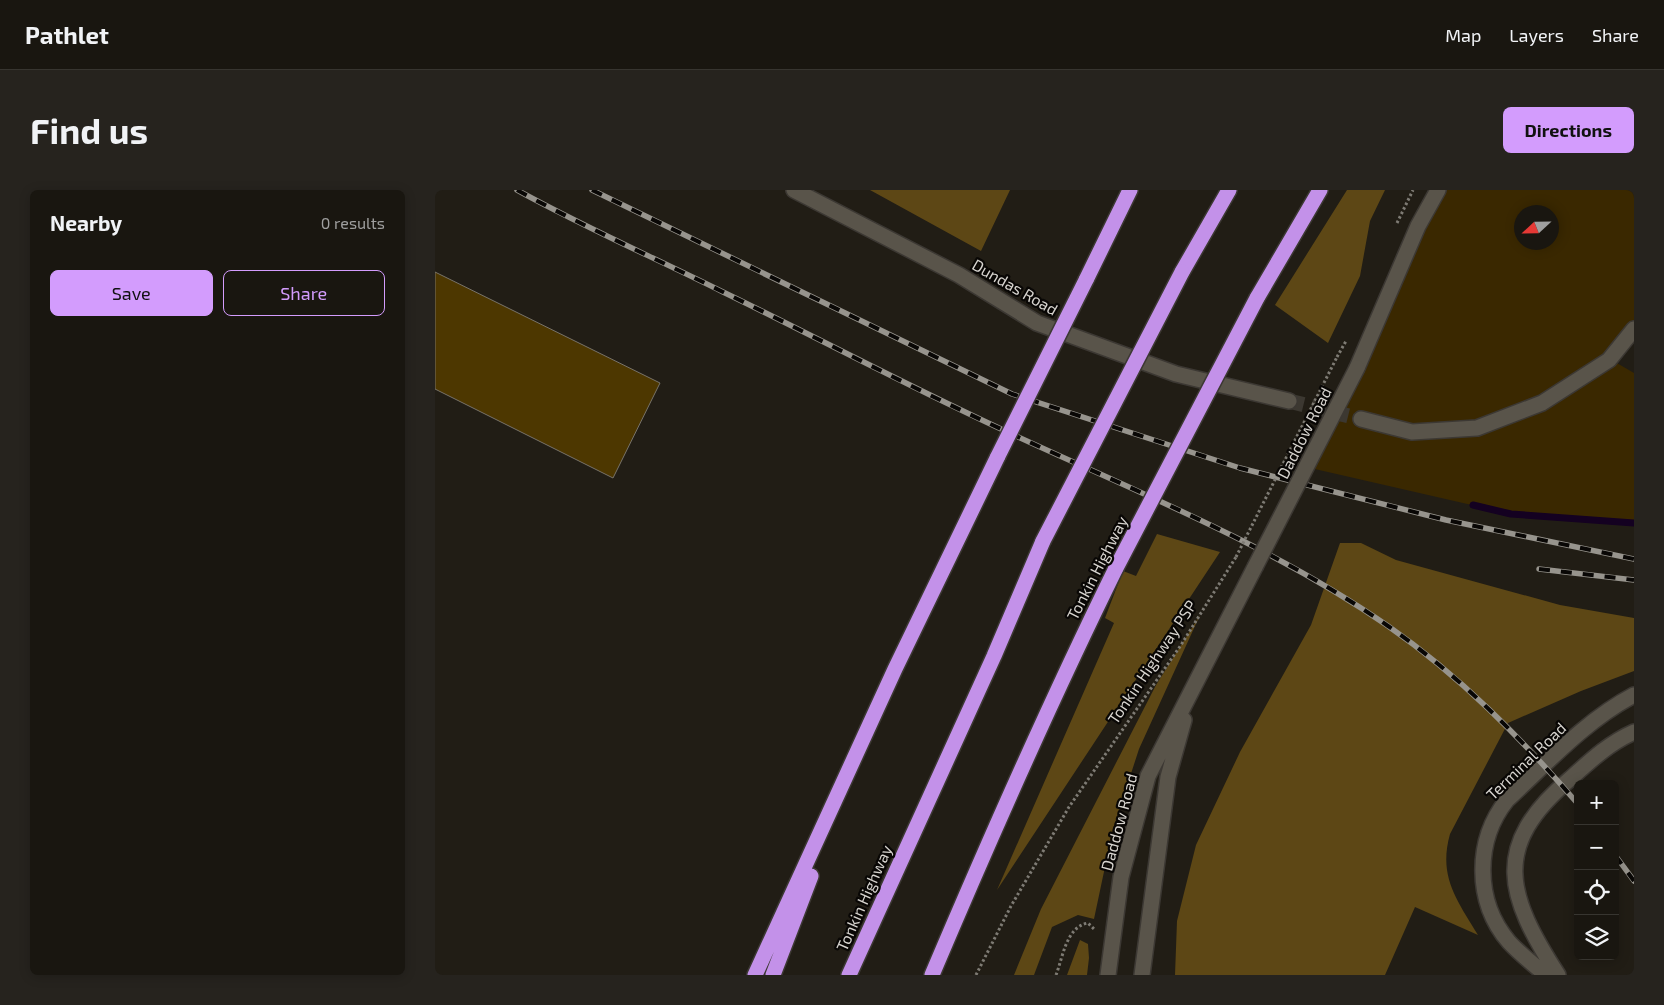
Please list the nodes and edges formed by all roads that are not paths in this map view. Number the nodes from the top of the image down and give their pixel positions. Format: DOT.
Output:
graph roads {
  1 [pos="794,190"];
  2 [pos="1130,190"];
  3 [pos="1229,190"];
  4 [pos="1320,190"];
  5 [pos="1438,190"];
  6 [pos="1634,329"];
  7 [pos="1289,401"];
  8 [pos="1361,419"];
  9 [pos="895,669"];
  10 [pos="1193,688"];
  11 [pos="1634,695"];
  12 [pos="1634,732"];
  13 [pos="755,975"];
  14 [pos="773,975"];
  15 [pos="849,975"];
  16 [pos="932,975"];
  17 [pos="1108,975"];
  18 [pos="1141,975"];
  19 [pos="1546,975"];
  20 [pos="1558,975"];
  1 -- 7 [label="main road, Dundas Road"];
  2 -- 9 [label="highway, bridge"];
  3 -- 15 [label="highway, Tonkin Highway, bridge"];
  4 -- 16 [label="highway, Tonkin Highway, bridge"];
  5 -- 10 [label="main road, Daddow Road, bridge"];
  6 -- 8 [label="main road"];
  9 -- 13 [label="highway"];
  9 -- 14 [label="highway"];
  10 -- 17 [label="main road, Daddow Road"];
  10 -- 18 [label="main road, Daddow Road"];
  11 -- 19 [label="main road, Terminal Road"];
  12 -- 20 [label="main road"];
}
